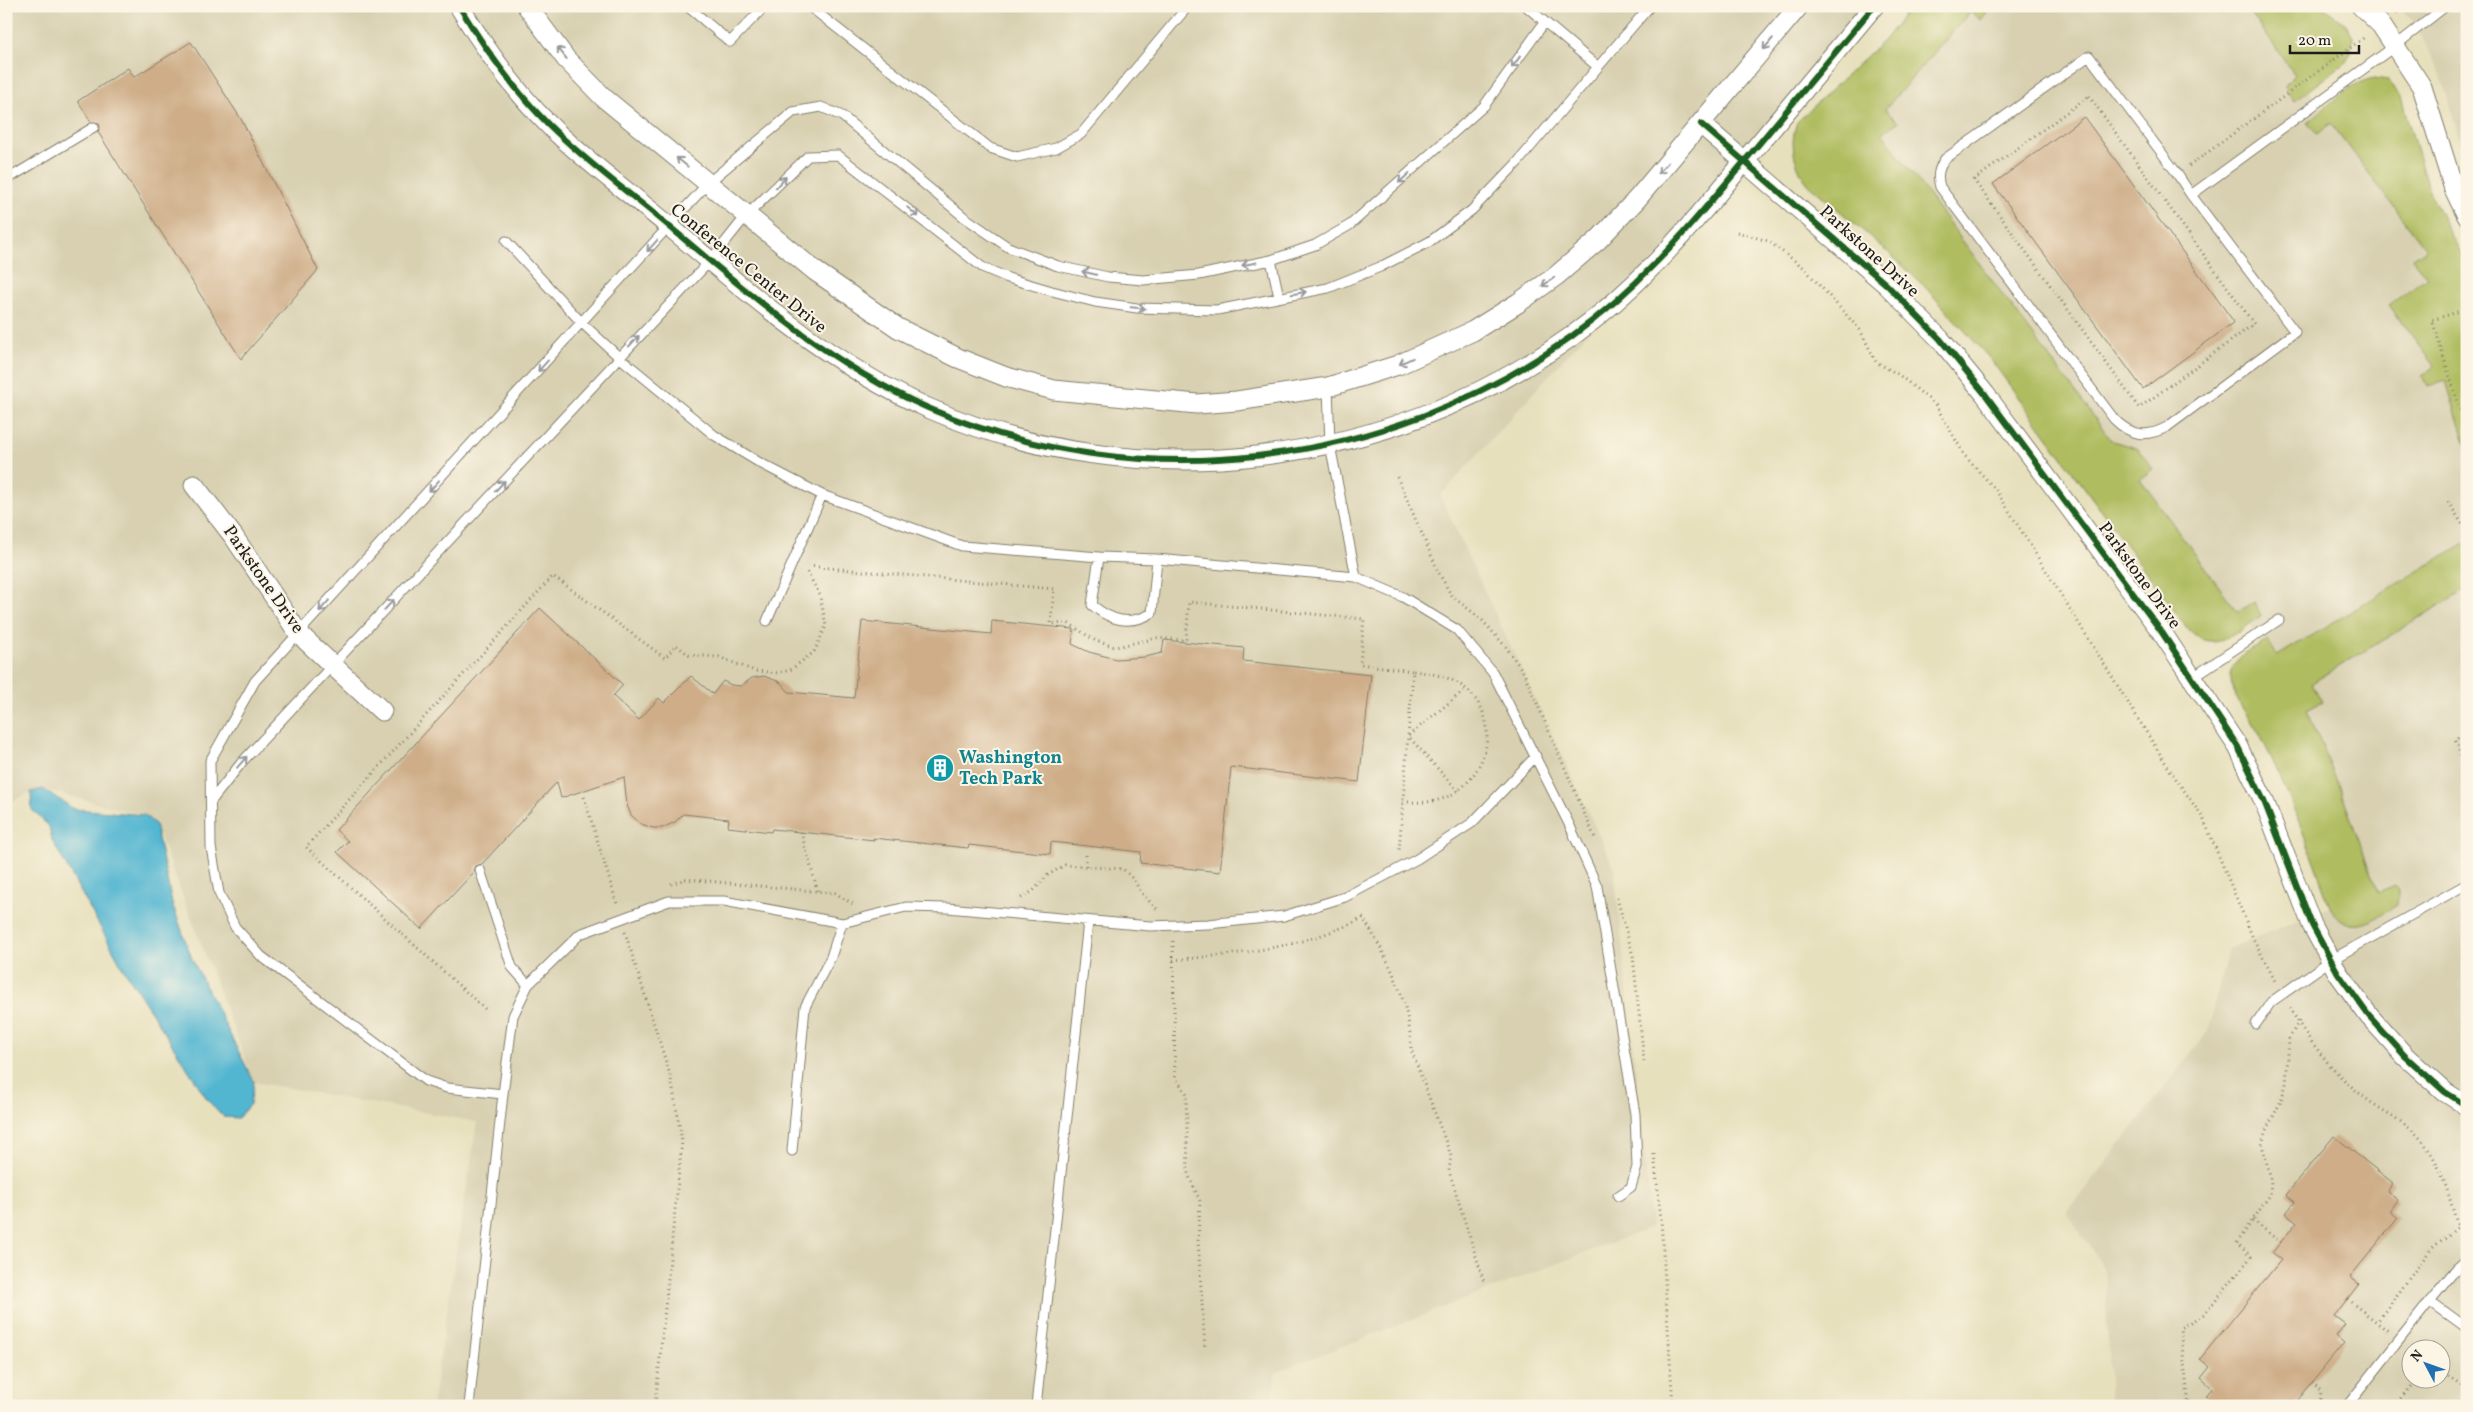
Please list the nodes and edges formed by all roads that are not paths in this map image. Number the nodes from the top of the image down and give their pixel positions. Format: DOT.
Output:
graph roads {
  1 [pos="459,6"];
  2 [pos="527,6"];
  3 [pos="687,6"];
  4 [pos="765,6"];
  5 [pos="809,6"];
  6 [pos="1188,6"];
  7 [pos="1526,6"];
  8 [pos="1650,6"];
  9 [pos="1799,6"];
  10 [pos="1874,6"];
  11 [pos="2361,6"];
  12 [pos="2446,6"];
  13 [pos="1544,22"];
  14 [pos="2395,46"];
  15 [pos="1598,67"];
  16 [pos="1701,124"];
  17 [pos="94,126"];
  18 [pos="1745,162"];
  19 [pos="6,180"];
  20 [pos="708,183"];
  21 [pos="2190,195"];
  22 [pos="746,216"];
  23 [pos="2467,216"];
  24 [pos="670,226"];
  25 [pos="506,241"];
  26 [pos="1271,260"];
  27 [pos="710,261"];
  28 [pos="1279,297"];
  29 [pos="582,323"];
  30 [pos="619,357"];
  31 [pos="1328,387"];
  32 [pos="1330,445"];
  33 [pos="194,485"];
  34 [pos="822,495"];
  35 [pos="1099,557"];
  36 [pos="1157,559"];
  37 [pos="1356,577"];
  38 [pos="2279,620"];
  39 [pos="767,621"];
  40 [pos="299,634"];
  41 [pos="333,666"];
  42 [pos="2193,677"];
  43 [pos="382,712"];
  44 [pos="1536,756"];
  45 [pos="212,800"];
  46 [pos="480,870"];
  47 [pos="2467,884"];
  48 [pos="1088,922"];
  49 [pos="842,923"];
  50 [pos="2331,960"];
  51 [pos="528,985"];
  52 [pos="2256,1024"];
  53 [pos="503,1094"];
  54 [pos="2467,1106"];
  55 [pos="792,1151"];
  56 [pos="1618,1196"];
  57 [pos="2467,1260"];
  58 [pos="2430,1301"];
  59 [pos="2467,1328"];
  60 [pos="469,1406"];
  61 [pos="1036,1406"];
  62 [pos="2347,1406"];
  1 -- 24 [label="street, Conference Center Drive"];
  20 -- 2 [label="street, one-way"];
  3 -- 4 [label="lane"];
  5 -- 6 [label="lane"];
  7 -- 13 [label="lane"];
  8 -- 15 [label="lane"];
  9 -- 16 [label="street, one-way"];
  10 -- 18 [label="street, Conference Center Drive"];
  11 -- 14 [label="street"];
  12 -- 14 [label="lane"];
  13 -- 15 [label="lane"];
  13 -- 26 [label="lane, one-way"];
  14 -- 21 [label="lane"];
  14 -- 23 [label="street"];
  28 -- 15 [label="lane, one-way"];
  16 -- 18 [label="street, Parkstone Drive"];
  16 -- 31 [label="street, one-way"];
  17 -- 19 [label="lane"];
  18 -- 32 [label="street, Conference Center Drive"];
  18 -- 42 [label="street, Parkstone Drive"];
  20 -- 22 [label="street"];
  20 -- 24 [label="lane"];
  26 -- 20 [label="lane, one-way"];
  21 -- 21 [label="lane"];
  22 -- 27 [label="lane"];
  22 -- 28 [label="lane, one-way"];
  22 -- 31 [label="street"];
  24 -- 27 [label="street, Conference Center Drive"];
  24 -- 29 [label="lane, one-way"];
  25 -- 29 [label="lane"];
  26 -- 28 [label="lane"];
  30 -- 27 [label="lane, one-way"];
  27 -- 32 [label="street, Conference Center Drive"];
  29 -- 30 [label="lane"];
  29 -- 40 [label="lane, one-way"];
  30 -- 34 [label="lane"];
  41 -- 30 [label="lane, one-way"];
  31 -- 32 [label="lane"];
  32 -- 37 [label="lane"];
  33 -- 40 [label="street, Parkstone Drive"];
  34 -- 35 [label="lane"];
  34 -- 39 [label="lane"];
  35 -- 36 [label="lane"];
  35 -- 36 [label="lane"];
  36 -- 37 [label="lane"];
  37 -- 44 [label="lane"];
  38 -- 42 [label="lane"];
  40 -- 41 [label="street, Parkstone Drive"];
  40 -- 45 [label="lane"];
  41 -- 43 [label="street, Parkstone Drive"];
  45 -- 41 [label="lane, one-way"];
  42 -- 50 [label="street, Parkstone Drive"];
  44 -- 48 [label="lane"];
  44 -- 56 [label="lane"];
  45 -- 53 [label="lane"];
  46 -- 51 [label="lane"];
  47 -- 50 [label="lane"];
  48 -- 49 [label="lane"];
  48 -- 61 [label="lane"];
  49 -- 51 [label="lane"];
  49 -- 55 [label="lane"];
  50 -- 52 [label="lane"];
  50 -- 54 [label="street, Parkstone Drive"];
  51 -- 53 [label="lane"];
  53 -- 60 [label="lane"];
  57 -- 58 [label="lane"];
  58 -- 59 [label="lane"];
  58 -- 62 [label="lane"];
}
